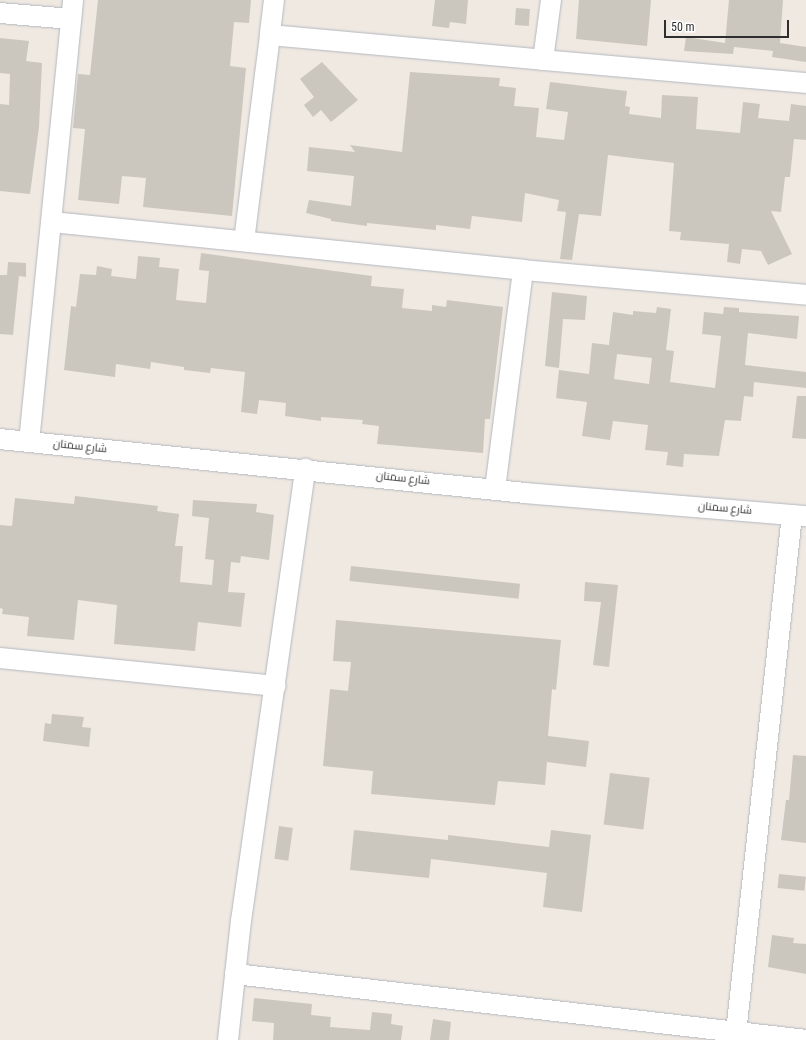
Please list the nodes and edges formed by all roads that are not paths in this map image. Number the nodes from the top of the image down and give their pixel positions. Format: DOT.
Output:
graph roads {
  1 [pos="274,0"];
  2 [pos="551,0"];
  3 [pos="72,10"];
  4 [pos="0,13"];
  5 [pos="270,35"];
  6 [pos="543,60"];
  7 [pos="806,83"];
  8 [pos="52,222"];
  9 [pos="244,242"];
  10 [pos="523,270"];
  11 [pos="806,295"];
  12 [pos="0,439"];
  13 [pos="29,442"];
  14 [pos="305,469"];
  15 [pos="495,489"];
  16 [pos="799,515"];
  17 [pos="0,658"];
  18 [pos="276,686"];
  19 [pos="235,974"];
  20 [pos="654,1032"];
  21 [pos="736,1032"];
  22 [pos="228,1040"];
  23 [pos="806,1040"];
  1 -- 5 [label="street"];
  2 -- 6 [label="street"];
  3 -- 4 [label="street"];
  3 -- 8 [label="street"];
  5 -- 6 [label="street"];
  5 -- 9 [label="street"];
  6 -- 7 [label="street"];
  8 -- 9 [label="street"];
  8 -- 13 [label="street"];
  9 -- 10 [label="street"];
  10 -- 11 [label="street"];
  10 -- 15 [label="street"];
  12 -- 13 [label="street, شارع سمنان"];
  13 -- 14 [label="street, شارع سمنان"];
  14 -- 15 [label="street, شارع سمنان"];
  14 -- 18 [label="street"];
  15 -- 16 [label="street, شارع سمنان"];
  16 -- 21 [label="street"];
  17 -- 18 [label="street"];
  18 -- 19 [label="street"];
  19 -- 20 [label="street"];
  19 -- 22 [label="street"];
  20 -- 21 [label="street"];
  21 -- 23 [label="street"];
}
